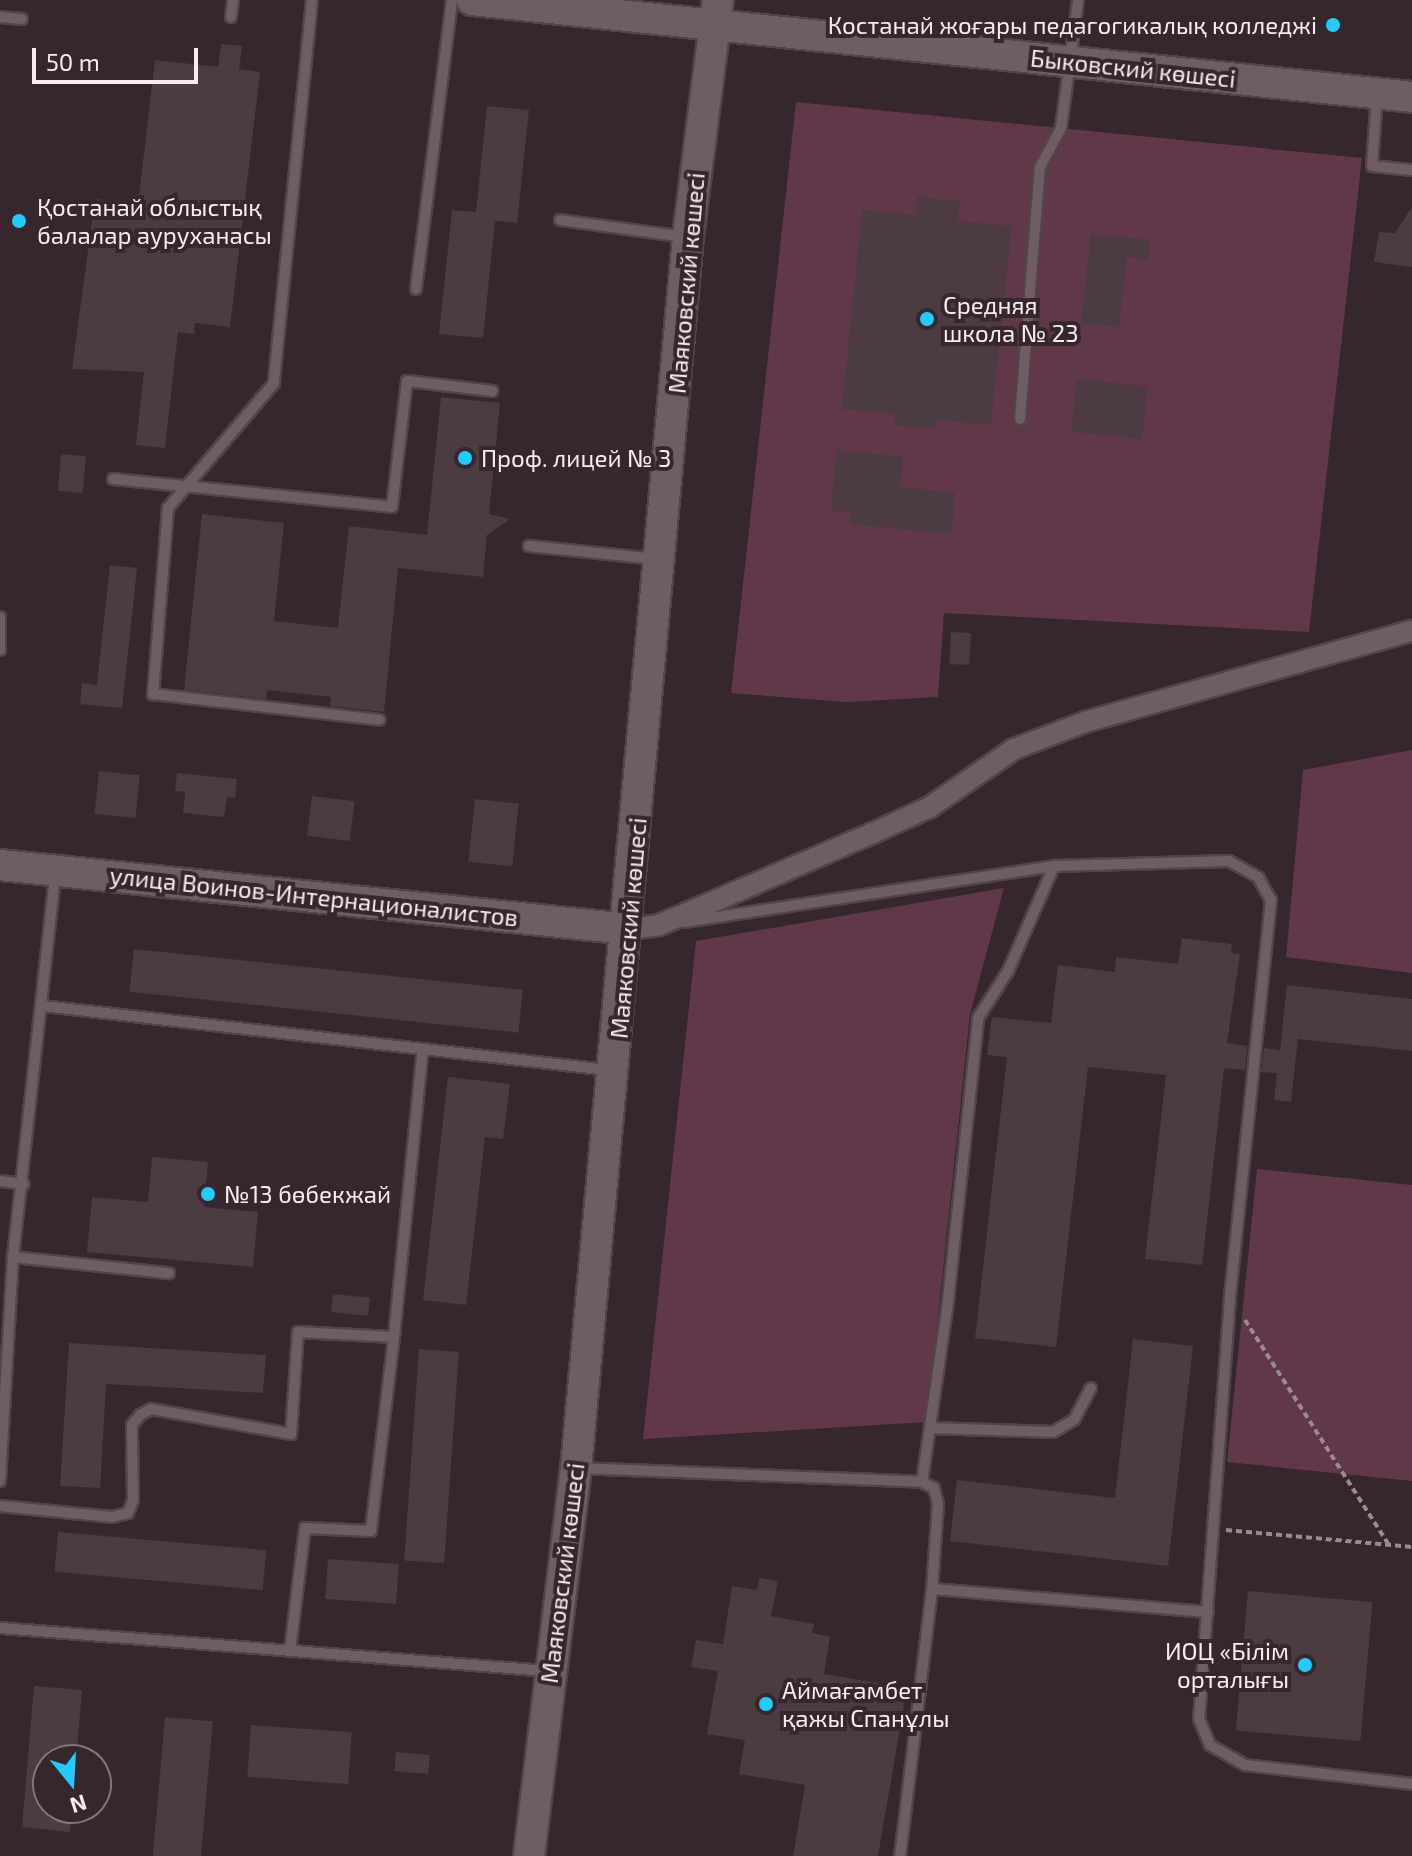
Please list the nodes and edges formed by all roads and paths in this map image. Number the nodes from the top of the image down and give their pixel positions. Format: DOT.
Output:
graph roads {
  1 [pos="233,0"];
  2 [pos="312,0"];
  3 [pos="452,0"];
  4 [pos="472,0"];
  5 [pos="1078,0"];
  6 [pos="717,12"];
  7 [pos="0,17"];
  8 [pos="231,17"];
  9 [pos="22,19"];
  10 [pos="1073,62"];
  11 [pos="1377,93"];
  12 [pos="1412,97"];
  13 [pos="1412,170"];
  14 [pos="560,220"];
  15 [pos="688,237"];
  16 [pos="416,289"];
  17 [pos="492,391"];
  18 [pos="1020,419"];
  19 [pos="113,479"];
  20 [pos="186,486"];
  21 [pos="529,546"];
  22 [pos="662,560"];
  23 [pos="0,617"];
  24 [pos="1412,631"];
  25 [pos="0,650"];
  26 [pos="380,720"];
  27 [pos="0,865"];
  28 [pos="1054,866"];
  29 [pos="55,870"];
  30 [pos="659,925"];
  31 [pos="628,929"];
  32 [pos="43,1006"];
  33 [pos="423,1049"];
  34 [pos="614,1071"];
  35 [pos="0,1181"];
  36 [pos="24,1184"];
  37 [pos="13,1257"];
  38 [pos="169,1273"];
  39 [pos="1230,1298"];
  40 [pos="394,1337"];
  41 [pos="3,1347"];
  42 [pos="1091,1388"];
  43 [pos="930,1428"];
  44 [pos="576,1468"];
  45 [pos="0,1481"];
  46 [pos="922,1482"];
  47 [pos="0,1506"];
  48 [pos="1212,1527"];
  49 [pos="1389,1545"];
  50 [pos="1412,1547"];
  51 [pos="932,1589"];
  52 [pos="1208,1612"];
  53 [pos="0,1628"];
  54 [pos="290,1651"];
  55 [pos="550,1671"];
  56 [pos="1412,1784"];
  57 [pos="529,1856"];
  58 [pos="900,1856"];
  1 -- 8 [label="lane"];
  2 -- 20 [label="lane"];
  3 -- 16 [label="lane"];
  4 -- 6 [label="main road, Быковский көшесі"];
  5 -- 10 [label="lane"];
  6 -- 10 [label="main road, Быковский көшесі"];
  6 -- 15 [label="main road, Маяковский көшесі"];
  7 -- 9 [label="lane"];
  10 -- 11 [label="main road, Быковский көшесі"];
  10 -- 18 [label="lane"];
  11 -- 12 [label="main road, Быковский көшесі"];
  11 -- 13 [label="lane"];
  14 -- 15 [label="lane"];
  15 -- 22 [label="main road, Маяковский көшесі"];
  17 -- 20 [label="lane"];
  19 -- 20 [label="lane"];
  20 -- 26 [label="lane"];
  21 -- 22 [label="lane"];
  22 -- 31 [label="main road, Маяковский көшесі"];
  23 -- 25 [label="lane"];
  24 -- 30 [label="street"];
  27 -- 29 [label="main road, улица Воинов-Интернационалистов"];
  28 -- 30 [label="lane"];
  28 -- 39 [label="lane"];
  28 -- 43 [label="lane"];
  29 -- 31 [label="main road, улица Воинов-Интернационалистов"];
  29 -- 32 [label="lane"];
  30 -- 31 [label="street"];
  31 -- 34 [label="main road, Маяковский көшесі"];
  32 -- 33 [label="lane"];
  32 -- 36 [label="lane"];
  33 -- 34 [label="lane"];
  33 -- 40 [label="lane"];
  34 -- 44 [label="main road, Маяковский көшесі"];
  35 -- 36 [label="lane"];
  36 -- 37 [label="lane"];
  37 -- 38 [label="lane"];
  37 -- 41 [label="lane"];
  39 -- 48 [label="lane"];
  39 -- 49 [label="path"];
  40 -- 47 [label="lane"];
  40 -- 54 [label="lane"];
  41 -- 45 [label="lane"];
  42 -- 43 [label="lane"];
  43 -- 46 [label="lane"];
  44 -- 46 [label="lane"];
  44 -- 55 [label="main road, Маяковский көшесі"];
  46 -- 51 [label="lane"];
  48 -- 49 [label="path"];
  48 -- 52 [label="lane"];
  49 -- 50 [label="path"];
  51 -- 52 [label="lane"];
  51 -- 58 [label="lane"];
  52 -- 56 [label="lane"];
  53 -- 54 [label="lane"];
  54 -- 55 [label="lane"];
  55 -- 57 [label="main road, Маяковский көшесі"];
}
